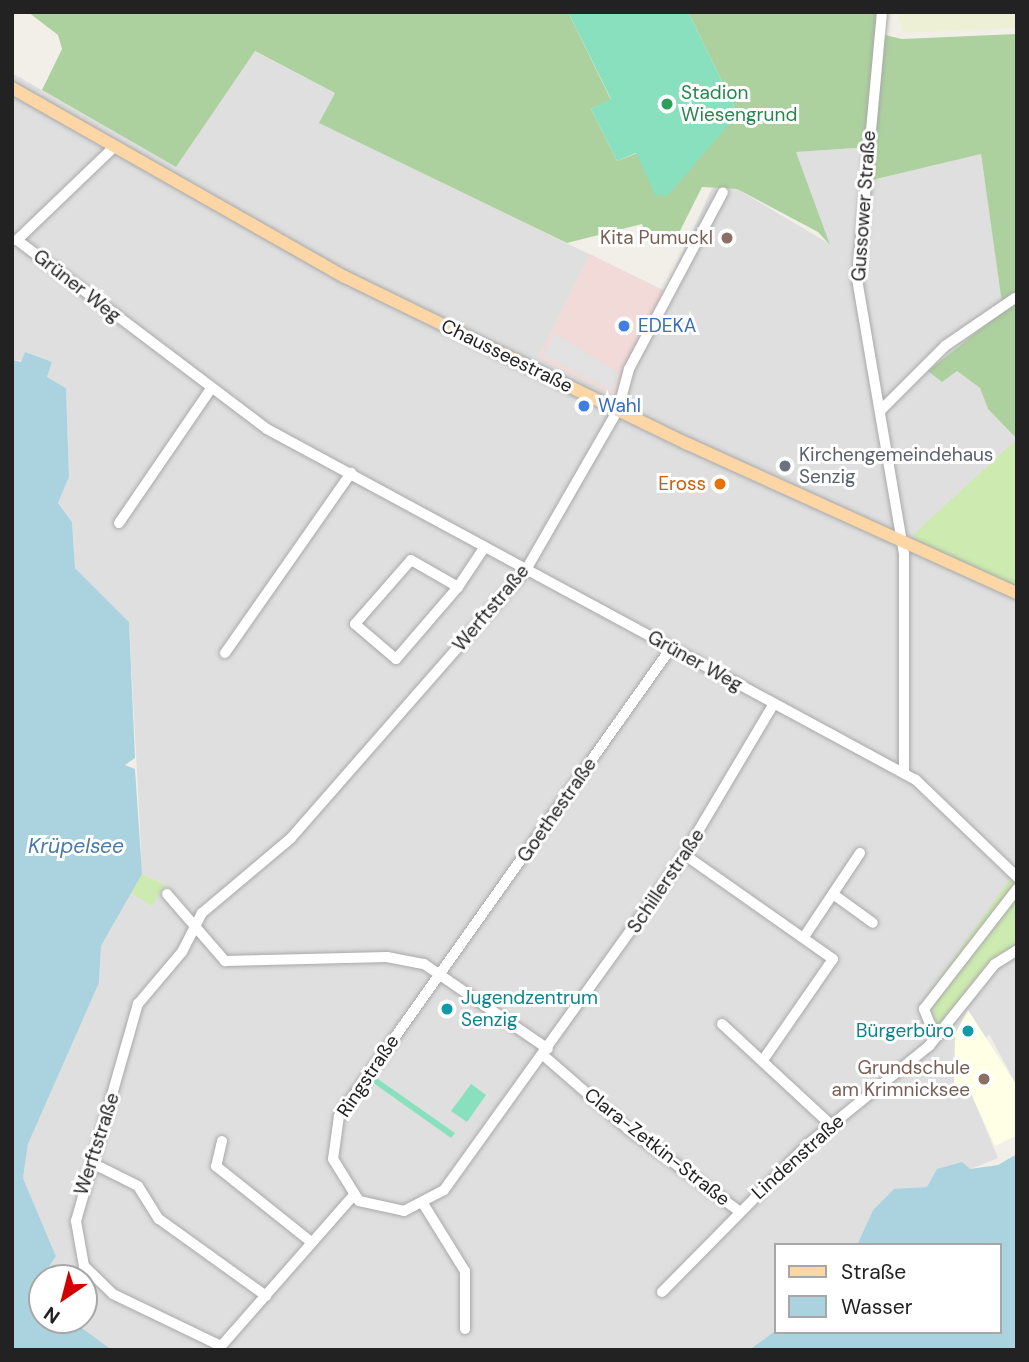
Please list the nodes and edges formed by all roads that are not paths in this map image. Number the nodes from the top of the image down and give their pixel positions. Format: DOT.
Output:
graph roads {
  1 [pos="882,12"];
  2 [pos="12,88"];
  3 [pos="115,146"];
  4 [pos="723,192"];
  5 [pos="1015,298"];
  6 [pos="210,390"];
  7 [pos="618,410"];
  8 [pos="880,411"];
  9 [pos="351,473"];
  10 [pos="119,523"];
  11 [pos="903,543"];
  12 [pos="484,548"];
  13 [pos="527,568"];
  14 [pos="457,587"];
  15 [pos="1017,593"];
  16 [pos="671,648"];
  17 [pos="225,653"];
  18 [pos="773,705"];
  19 [pos="904,773"];
  20 [pos="860,853"];
  21 [pos="685,855"];
  22 [pos="1017,877"];
  23 [pos="1017,888"];
  24 [pos="167,894"];
  25 [pos="833,894"];
  26 [pos="873,923"];
  27 [pos="194,926"];
  28 [pos="804,937"];
  29 [pos="1017,950"];
  30 [pos="442,971"];
  31 [pos="722,1024"];
  32 [pos="942,1033"];
  33 [pos="546,1052"];
  34 [pos="763,1060"];
  35 [pos="831,1125"];
  36 [pos="222,1141"];
  37 [pos="92,1163"];
  38 [pos="353,1196"];
  39 [pos="424,1205"];
  40 [pos="739,1211"];
  41 [pos="310,1241"];
  42 [pos="662,1292"];
  43 [pos="266,1296"];
  44 [pos="465,1329"];
  1 -- 8 [label="street, Gussower Straße"];
  2 -- 3 [label="main road, Chausseestraße"];
  3 -- 6 [label="street, Grüner Weg"];
  3 -- 7 [label="main road, Chausseestraße"];
  4 -- 7 [label="street, Werftstraße"];
  5 -- 8 [label="street"];
  6 -- 9 [label="street, Grüner Weg"];
  6 -- 10 [label="street"];
  7 -- 11 [label="main road, Chausseestraße"];
  7 -- 13 [label="street, Werftstraße"];
  8 -- 11 [label="street, Gussower Straße"];
  9 -- 12 [label="street, Grüner Weg"];
  9 -- 17 [label="street"];
  11 -- 15 [label="main road, Chausseestraße"];
  11 -- 19 [label="street, Gussower Straße"];
  12 -- 13 [label="street, Grüner Weg"];
  12 -- 14 [label="street"];
  13 -- 16 [label="street, Grüner Weg"];
  13 -- 27 [label="street, Werftstraße"];
  14 -- 14 [label="street"];
  16 -- 18 [label="street, Grüner Weg"];
  16 -- 30 [label="street, Goethestraße"];
  18 -- 19 [label="street, Grüner Weg"];
  18 -- 21 [label="street, Schillerstraße"];
  19 -- 22 [label="street, Grüner Weg"];
  20 -- 25 [label="street"];
  21 -- 28 [label="street"];
  21 -- 33 [label="street, Schillerstraße"];
  23 -- 32 [label="street"];
  24 -- 27 [label="street"];
  25 -- 26 [label="street"];
  25 -- 28 [label="street"];
  27 -- 30 [label="street"];
  27 -- 37 [label="street, Werftstraße"];
  28 -- 34 [label="street"];
  29 -- 32 [label="street, Lindenstraße"];
  30 -- 33 [label="street, Clara-Zetkin-Straße"];
  30 -- 38 [label="street, Ringstraße"];
  31 -- 34 [label="street"];
  32 -- 35 [label="street, Lindenstraße"];
  33 -- 39 [label="street"];
  33 -- 40 [label="street, Clara-Zetkin-Straße"];
  34 -- 35 [label="street"];
  35 -- 40 [label="street, Lindenstraße"];
  36 -- 41 [label="street"];
  37 -- 43 [label="street"];
  37 -- 43 [label="street, Werftstraße"];
  38 -- 39 [label="street"];
  38 -- 41 [label="street"];
  39 -- 44 [label="street"];
  40 -- 42 [label="street, Lindenstraße"];
  41 -- 43 [label="street"];
}
